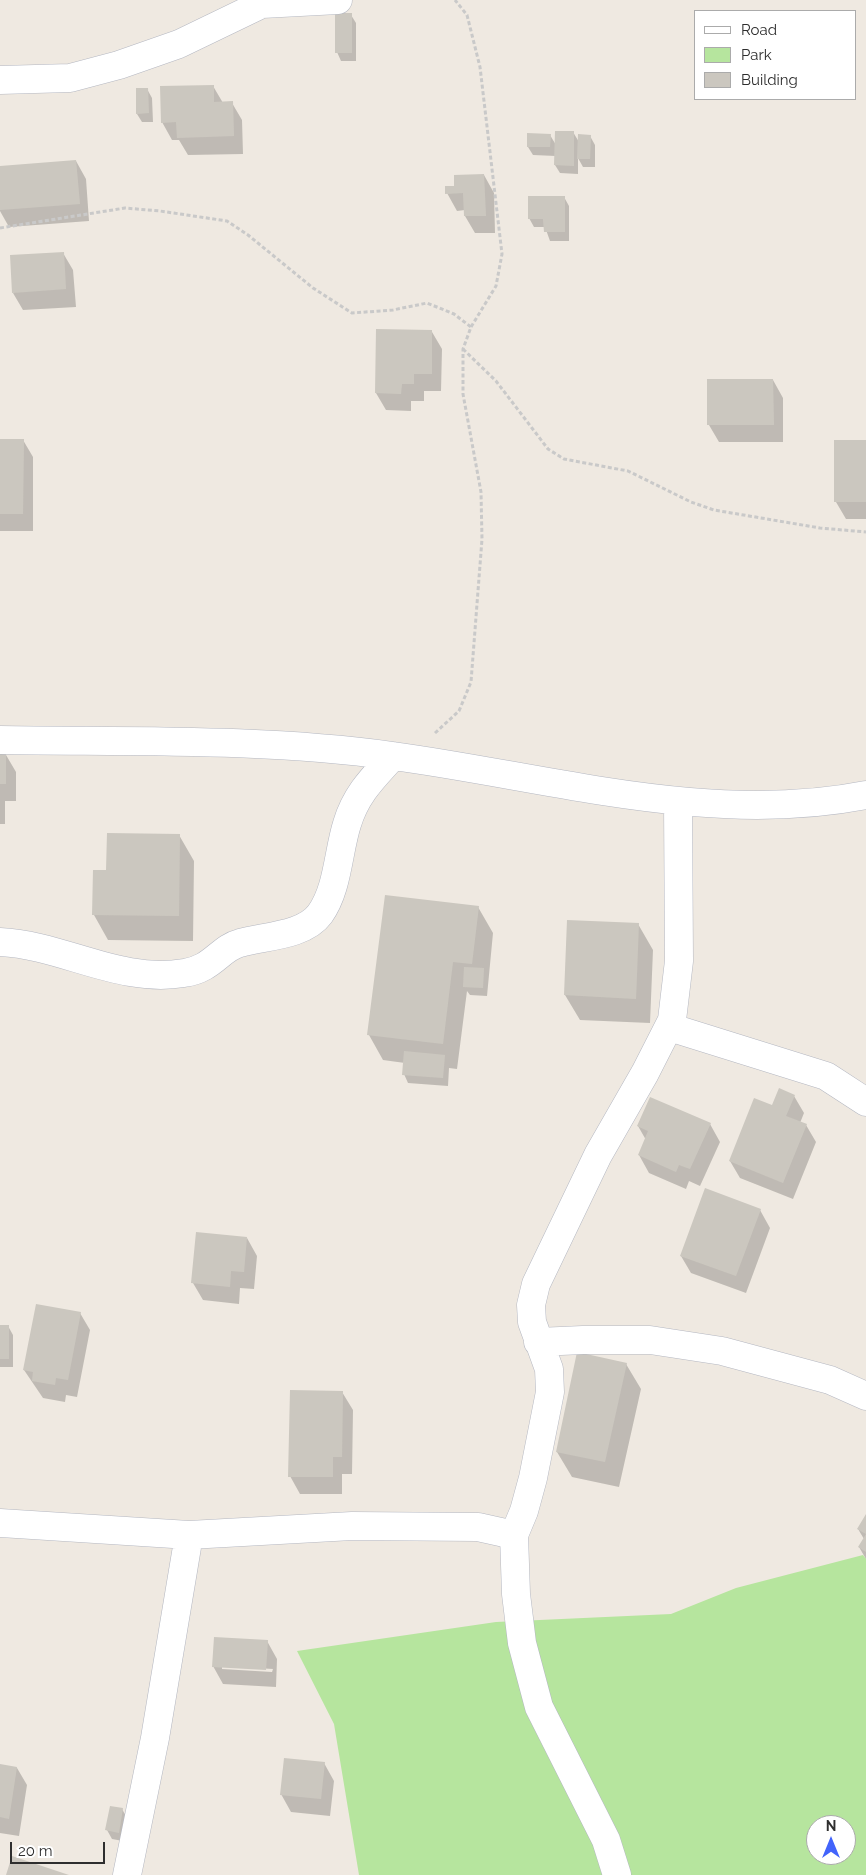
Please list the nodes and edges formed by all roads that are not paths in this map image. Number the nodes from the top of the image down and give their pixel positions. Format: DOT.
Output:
graph roads {
  1 [pos="338,0"];
  2 [pos="0,80"];
  3 [pos="0,740"];
  4 [pos="393,756"];
  5 [pos="866,795"];
  6 [pos="678,802"];
  7 [pos="0,942"];
  8 [pos="669,1027"];
  9 [pos="866,1102"];
  10 [pos="538,1342"];
  11 [pos="866,1396"];
  12 [pos="0,1523"];
  13 [pos="189,1535"];
  14 [pos="514,1535"];
  15 [pos="127,1875"];
  16 [pos="617,1875"];
  1 -- 2 [label="street"];
  3 -- 4 [label="street"];
  4 -- 6 [label="street"];
  4 -- 7 [label="street"];
  5 -- 6 [label="street"];
  6 -- 8 [label="street"];
  8 -- 9 [label="street"];
  8 -- 10 [label="street"];
  10 -- 11 [label="street"];
  10 -- 14 [label="street"];
  12 -- 13 [label="street"];
  13 -- 14 [label="street"];
  13 -- 15 [label="street"];
  14 -- 16 [label="street"];
}
